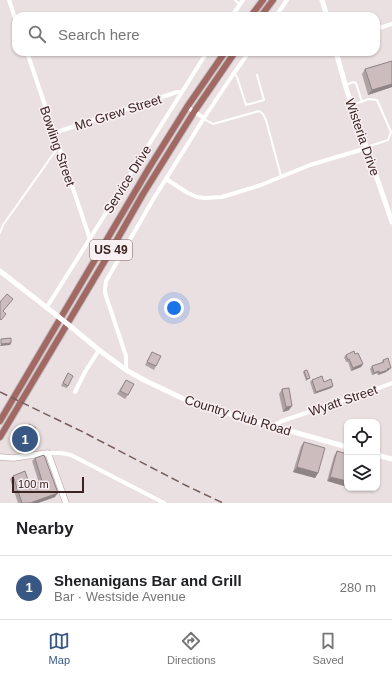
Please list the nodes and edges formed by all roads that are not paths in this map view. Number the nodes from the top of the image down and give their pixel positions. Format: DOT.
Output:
graph roads {
  1 [pos="9,0"];
  2 [pos="235,0"];
  3 [pos="244,0"];
  4 [pos="263,0"];
  5 [pos="273,0"];
  6 [pos="287,0"];
  7 [pos="322,0"];
  8 [pos="240,5"];
  9 [pos="13,12"];
  10 [pos="235,12"];
  11 [pos="254,12"];
  12 [pos="264,12"];
  13 [pos="279,12"];
  14 [pos="326,12"];
  15 [pos="392,24"];
  16 [pos="380,28"];
  17 [pos="27,56"];
  18 [pos="204,56"];
  19 [pos="222,56"];
  20 [pos="232,56"];
  21 [pos="246,56"];
  22 [pos="337,56"];
  23 [pos="234,73"];
  24 [pos="257,75"];
  25 [pos="345,85"];
  26 [pos="181,92"];
  27 [pos="362,102"];
  28 [pos="352,105"];
  29 [pos="187,107"];
  30 [pos="194,112"];
  31 [pos="204,118"];
  32 [pos="54,133"];
  33 [pos="59,146"];
  34 [pos="367,147"];
  35 [pos="282,177"];
  36 [pos="166,179"];
  37 [pos="392,222"];
  38 [pos="0,233"];
  39 [pos="90,239"];
  40 [pos="0,271"];
  41 [pos="47,307"];
  42 [pos="99,350"];
  43 [pos="126,370"];
  44 [pos="392,383"];
  45 [pos="75,392"];
  46 [pos="0,420"];
  47 [pos="272,426"];
  48 [pos="0,437"];
  49 [pos="344,446"];
  50 [pos="48,453"];
  51 [pos="380,456"];
  52 [pos="1,457"];
  53 [pos="392,459"];
  54 [pos="66,503"];
  55 [pos="164,503"];
  1 -- 9 [label="street"];
  2 -- 8 [label="lane"];
  3 -- 8 [label="street"];
  4 -- 11 [label="main road"];
  5 -- 12 [label="main road"];
  6 -- 13 [label="street"];
  7 -- 14 [label="street"];
  8 -- 10 [label="street"];
  15 -- 16 [label="street"];
  17 -- 32 [label="street, Bowling Street"];
  18 -- 26 [label="street, Service Drive"];
  19 -- 29 [label="main road, US 49"];
  20 -- 30 [label="main road, US 49"];
  21 -- 23 [label="street"];
  22 -- 25 [label="street, Wisteria Drive"];
  23 -- 24 [label="lane"];
  23 -- 31 [label="street"];
  25 -- 27 [label="lane"];
  25 -- 28 [label="street, Wisteria Drive"];
  26 -- 32 [label="street, Mc Grew Street"];
  26 -- 39 [label="street, Service Drive"];
  27 -- 28 [label="lane"];
  27 -- 34 [label="lane"];
  28 -- 34 [label="street, Wisteria Drive"];
  29 -- 30 [label="street"];
  29 -- 46 [label="main road, US 49"];
  30 -- 31 [label="street"];
  30 -- 48 [label="main road, US 49"];
  31 -- 35 [label="lane"];
  31 -- 36 [label="street"];
  32 -- 33 [label="street, Bowling Street"];
  33 -- 38 [label="lane"];
  33 -- 39 [label="street, Bowling Street"];
  34 -- 35 [label="street"];
  34 -- 37 [label="street, Wisteria Drive"];
  35 -- 36 [label="street"];
  36 -- 43 [label="street"];
  39 -- 41 [label="street, Service Drive"];
  40 -- 41 [label="street, Country Club Road"];
  41 -- 42 [label="street, Country Club Road, bridge"];
  42 -- 43 [label="street, Country Club Road"];
  42 -- 45 [label="street"];
  43 -- 47 [label="street, Country Club Road"];
  44 -- 47 [label="street, Wyatt Street"];
  47 -- 49 [label="street, Country Club Road"];
  50 -- 52 [label="main road"];
  50 -- 54 [label="main road"];
  50 -- 55 [label="street"];
  51 -- 53 [label="street"];
}
